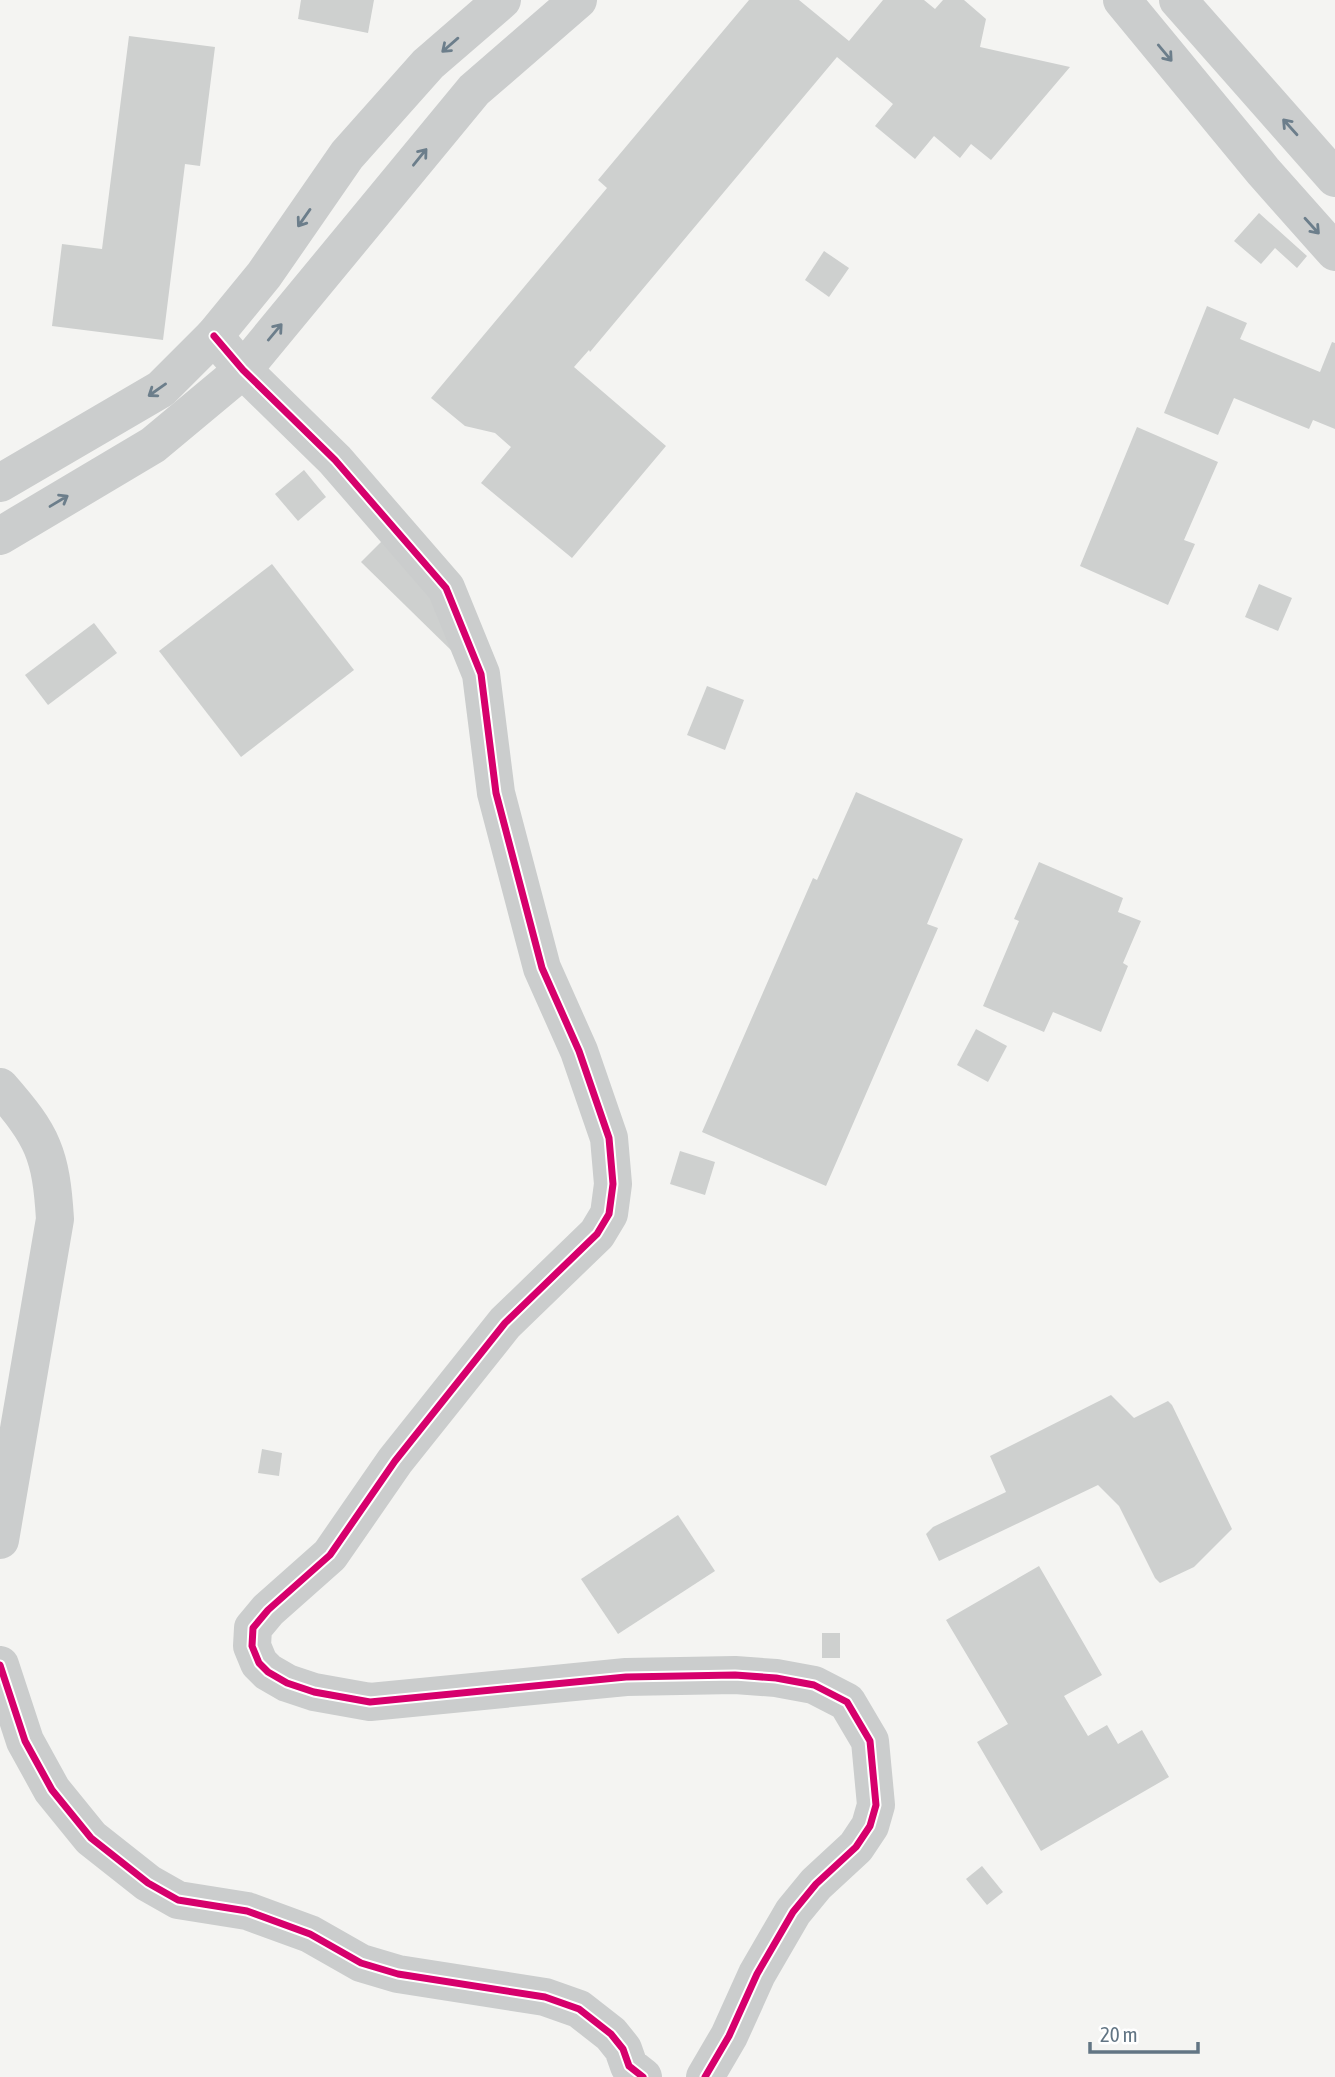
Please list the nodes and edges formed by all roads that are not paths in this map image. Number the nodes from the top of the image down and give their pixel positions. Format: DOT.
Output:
graph roads {
  1 [pos="502,0"];
  2 [pos="578,0"];
  3 [pos="1122,0"];
  4 [pos="1178,0"];
  5 [pos="1335,178"];
  6 [pos="1335,252"];
  7 [pos="214,336"];
  8 [pos="243,370"];
  9 [pos="0,483"];
  10 [pos="0,536"];
  11 [pos="0,1087"];
  12 [pos="0,1541"];
  13 [pos="0,1665"];
  14 [pos="643,2077"];
  15 [pos="705,2077"];
  1 -- 7 [label="street, one-way"];
  8 -- 2 [label="street, one-way"];
  3 -- 6 [label="street, one-way"];
  5 -- 4 [label="street, one-way"];
  7 -- 8 [label="street"];
  7 -- 9 [label="street, one-way"];
  10 -- 8 [label="street, one-way"];
  8 -- 15 [label="street"];
  11 -- 12 [label="street"];
  13 -- 14 [label="street"];
}
